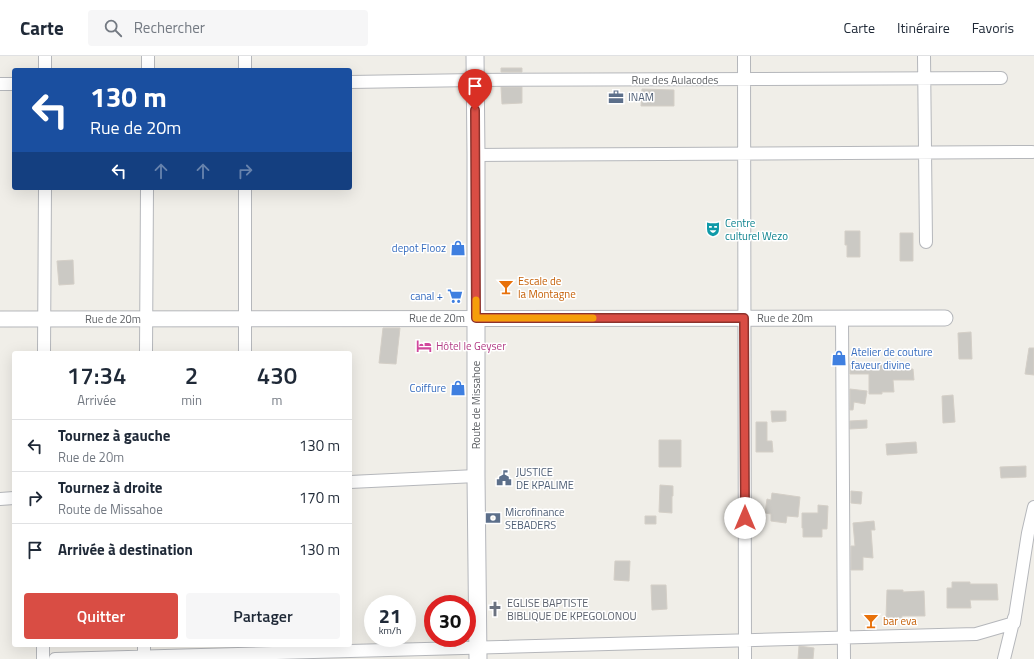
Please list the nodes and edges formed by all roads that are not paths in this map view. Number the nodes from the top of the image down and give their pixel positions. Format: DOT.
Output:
graph roads {
  1 [pos="45,56"];
  2 [pos="148,56"];
  3 [pos="245,56"];
  4 [pos="475,56"];
  5 [pos="744,56"];
  6 [pos="924,56"];
  7 [pos="45,68"];
  8 [pos="148,68"];
  9 [pos="245,68"];
  10 [pos="1001,78"];
  11 [pos="925,79"];
  12 [pos="474,80"];
  13 [pos="744,80"];
  14 [pos="352,82"];
  15 [pos="0,84"];
  16 [pos="12,84"];
  17 [pos="1032,152"];
  18 [pos="925,153"];
  19 [pos="744,154"];
  20 [pos="476,155"];
  21 [pos="45,190"];
  22 [pos="147,190"];
  23 [pos="245,190"];
  24 [pos="926,242"];
  25 [pos="245,318"];
  26 [pos="476,318"];
  27 [pos="744,318"];
  28 [pos="945,318"];
  29 [pos="0,319"];
  30 [pos="45,319"];
  31 [pos="146,319"];
  32 [pos="842,319"];
  33 [pos="44,351"];
  34 [pos="146,351"];
  35 [pos="245,351"];
  36 [pos="476,476"];
  37 [pos="352,482"];
  38 [pos="12,498"];
  39 [pos="0,499"];
  40 [pos="1034,507"];
  41 [pos="1034,535"];
  42 [pos="844,637"];
  43 [pos="745,640"];
  44 [pos="43,647"];
  45 [pos="245,649"];
  46 [pos="478,653"];
  47 [pos="144,654"];
  48 [pos="43,659"];
  49 [pos="55,659"];
  50 [pos="745,659"];
  51 [pos="844,659"];
  52 [pos="1004,659"];
  1 -- 7 [label="street"];
  2 -- 8 [label="street"];
  3 -- 9 [label="street"];
  4 -- 12 [label="main road, Route de Missahoe"];
  5 -- 13 [label="street"];
  6 -- 11 [label="street"];
  10 -- 11 [label="street, Rue des Aulacodes"];
  11 -- 13 [label="street, Rue des Aulacodes"];
  11 -- 18 [label="street"];
  12 -- 13 [label="street, Rue des Aulacodes"];
  12 -- 14 [label="street, Rue des Aulacodes"];
  12 -- 20 [label="main road, Route de Missahoe"];
  13 -- 19 [label="street"];
  15 -- 16 [label="street"];
  17 -- 18 [label="street"];
  18 -- 19 [label="street"];
  18 -- 24 [label="street"];
  19 -- 20 [label="street"];
  19 -- 27 [label="street"];
  20 -- 26 [label="main road, Route de Missahoe"];
  21 -- 30 [label="street"];
  22 -- 31 [label="street"];
  23 -- 25 [label="street"];
  25 -- 26 [label="street, Rue de 20m"];
  25 -- 31 [label="street, Rue de 20m"];
  25 -- 35 [label="street"];
  26 -- 27 [label="street, Rue de 20m"];
  26 -- 36 [label="main road, Route de Missahoe"];
  27 -- 32 [label="street, Rue de 20m"];
  27 -- 43 [label="street"];
  28 -- 32 [label="street, Rue de 20m"];
  29 -- 30 [label="street, Rue de 20m"];
  30 -- 31 [label="street, Rue de 20m"];
  30 -- 33 [label="street"];
  31 -- 34 [label="street"];
  32 -- 42 [label="street"];
  36 -- 37 [label="street"];
  36 -- 46 [label="main road, Route de Missahoe"];
  38 -- 39 [label="street"];
  40 -- 42 [label="street"];
  41 -- 52 [label="street"];
  42 -- 43 [label="street"];
  42 -- 51 [label="street"];
  43 -- 46 [label="street"];
  43 -- 50 [label="street"];
  44 -- 48 [label="street"];
  45 -- 46 [label="street"];
  45 -- 47 [label="street"];
  47 -- 49 [label="street"];
}
